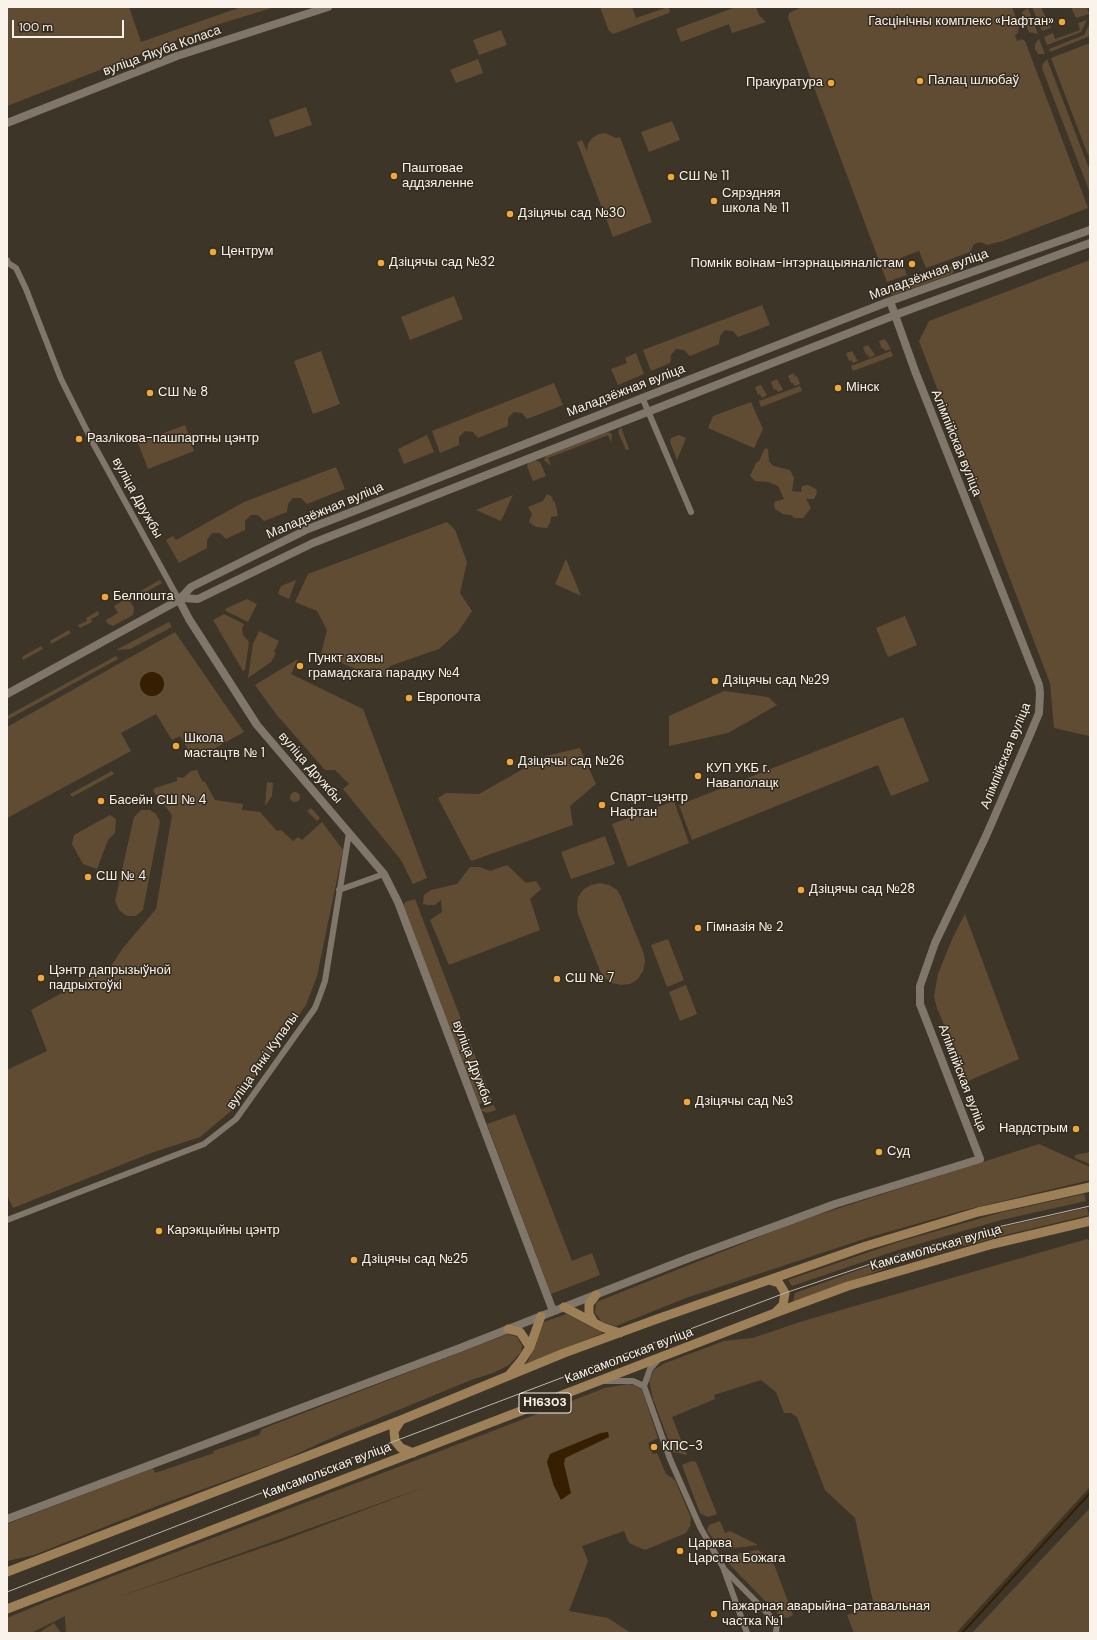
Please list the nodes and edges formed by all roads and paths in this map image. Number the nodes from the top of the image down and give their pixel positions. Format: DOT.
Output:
graph roads {
  1 [pos="328,7"];
  2 [pos="7,123"];
  3 [pos="1090,230"];
  4 [pos="1090,243"];
  5 [pos="7,260"];
  6 [pos="890,301"];
  7 [pos="895,315"];
  8 [pos="642,397"];
  9 [pos="648,413"];
  10 [pos="691,512"];
  11 [pos="181,599"];
  12 [pos="7,694"];
  13 [pos="349,832"];
  14 [pos="384,874"];
  15 [pos="339,890"];
  16 [pos="1090,1187"];
  17 [pos="7,1220"];
  18 [pos="1090,1221"];
  19 [pos="769,1280"];
  20 [pos="596,1295"];
  21 [pos="564,1307"];
  22 [pos="553,1311"];
  23 [pos="775,1313"];
  24 [pos="541,1316"];
  25 [pos="594,1323"];
  26 [pos="508,1329"];
  27 [pos="620,1333"];
  28 [pos="530,1347"];
  29 [pos="660,1357"];
  30 [pos="507,1377"];
  31 [pos="601,1381"];
  32 [pos="644,1386"];
  33 [pos="401,1420"];
  34 [pos="413,1453"];
  35 [pos="7,1519"];
  36 [pos="723,1567"];
  37 [pos="7,1572"];
  38 [pos="7,1609"];
  39 [pos="747,1633"];
  40 [pos="776,1633"];
  1 -- 2 [label="street, вуліца Якуба Коласа"];
  3 -- 6 [label="street, Маладзёжная вуліца"];
  4 -- 7 [label="street, Маладзёжная вуліца"];
  5 -- 11 [label="street, вуліца Дружбы"];
  6 -- 7 [label="street, Алімпійская вуліца"];
  6 -- 8 [label="street, Маладзёжная вуліца"];
  7 -- 9 [label="street, Маладзёжная вуліца"];
  7 -- 20 [label="street, Алімпійская вуліца"];
  8 -- 9 [label="street"];
  8 -- 11 [label="street, Маладзёжная вуліца"];
  9 -- 10 [label="street"];
  9 -- 11 [label="street, Маладзёжная вуліца"];
  11 -- 12 [label="street, Маладзёжная вуліца"];
  11 -- 13 [label="street, вуліца Дружбы"];
  13 -- 14 [label="street, вуліца Дружбы"];
  13 -- 15 [label="street, вуліца Янкі Купалы"];
  14 -- 15 [label="street"];
  14 -- 22 [label="street, вуліца Дружбы"];
  15 -- 17 [label="street, вуліца Янкі Купалы"];
  16 -- 19 [label="main road, Камсамольская вуліца"];
  18 -- 23 [label="main road, Камсамольская вуліца / Н16303"];
  19 -- 23 [label="main road"];
  19 -- 27 [label="main road, Камсамольская вуліца"];
  20 -- 21 [label="street"];
  20 -- 25 [label="main road"];
  21 -- 22 [label="street"];
  21 -- 25 [label="main road"];
  22 -- 24 [label="street"];
  23 -- 29 [label="main road, Камсамольская вуліца / Н16303"];
  24 -- 26 [label="street"];
  24 -- 28 [label="main road"];
  25 -- 27 [label="main road"];
  26 -- 28 [label="main road"];
  26 -- 35 [label="street"];
  27 -- 30 [label="main road, Камсамольская вуліца"];
  28 -- 30 [label="main road"];
  29 -- 31 [label="main road, Камсамольская вуліца / Н16303"];
  29 -- 32 [label="street"];
  30 -- 33 [label="main road, Камсамольская вуліца"];
  31 -- 32 [label="street"];
  31 -- 34 [label="main road, Камсамольская вуліца / Н16303"];
  32 -- 36 [label="street"];
  33 -- 34 [label="main road"];
  33 -- 37 [label="main road, Камсамольская вуліца"];
  34 -- 38 [label="main road, Камсамольская вуліца / Н16303"];
  36 -- 39 [label="street"];
  36 -- 40 [label="street"];
}
